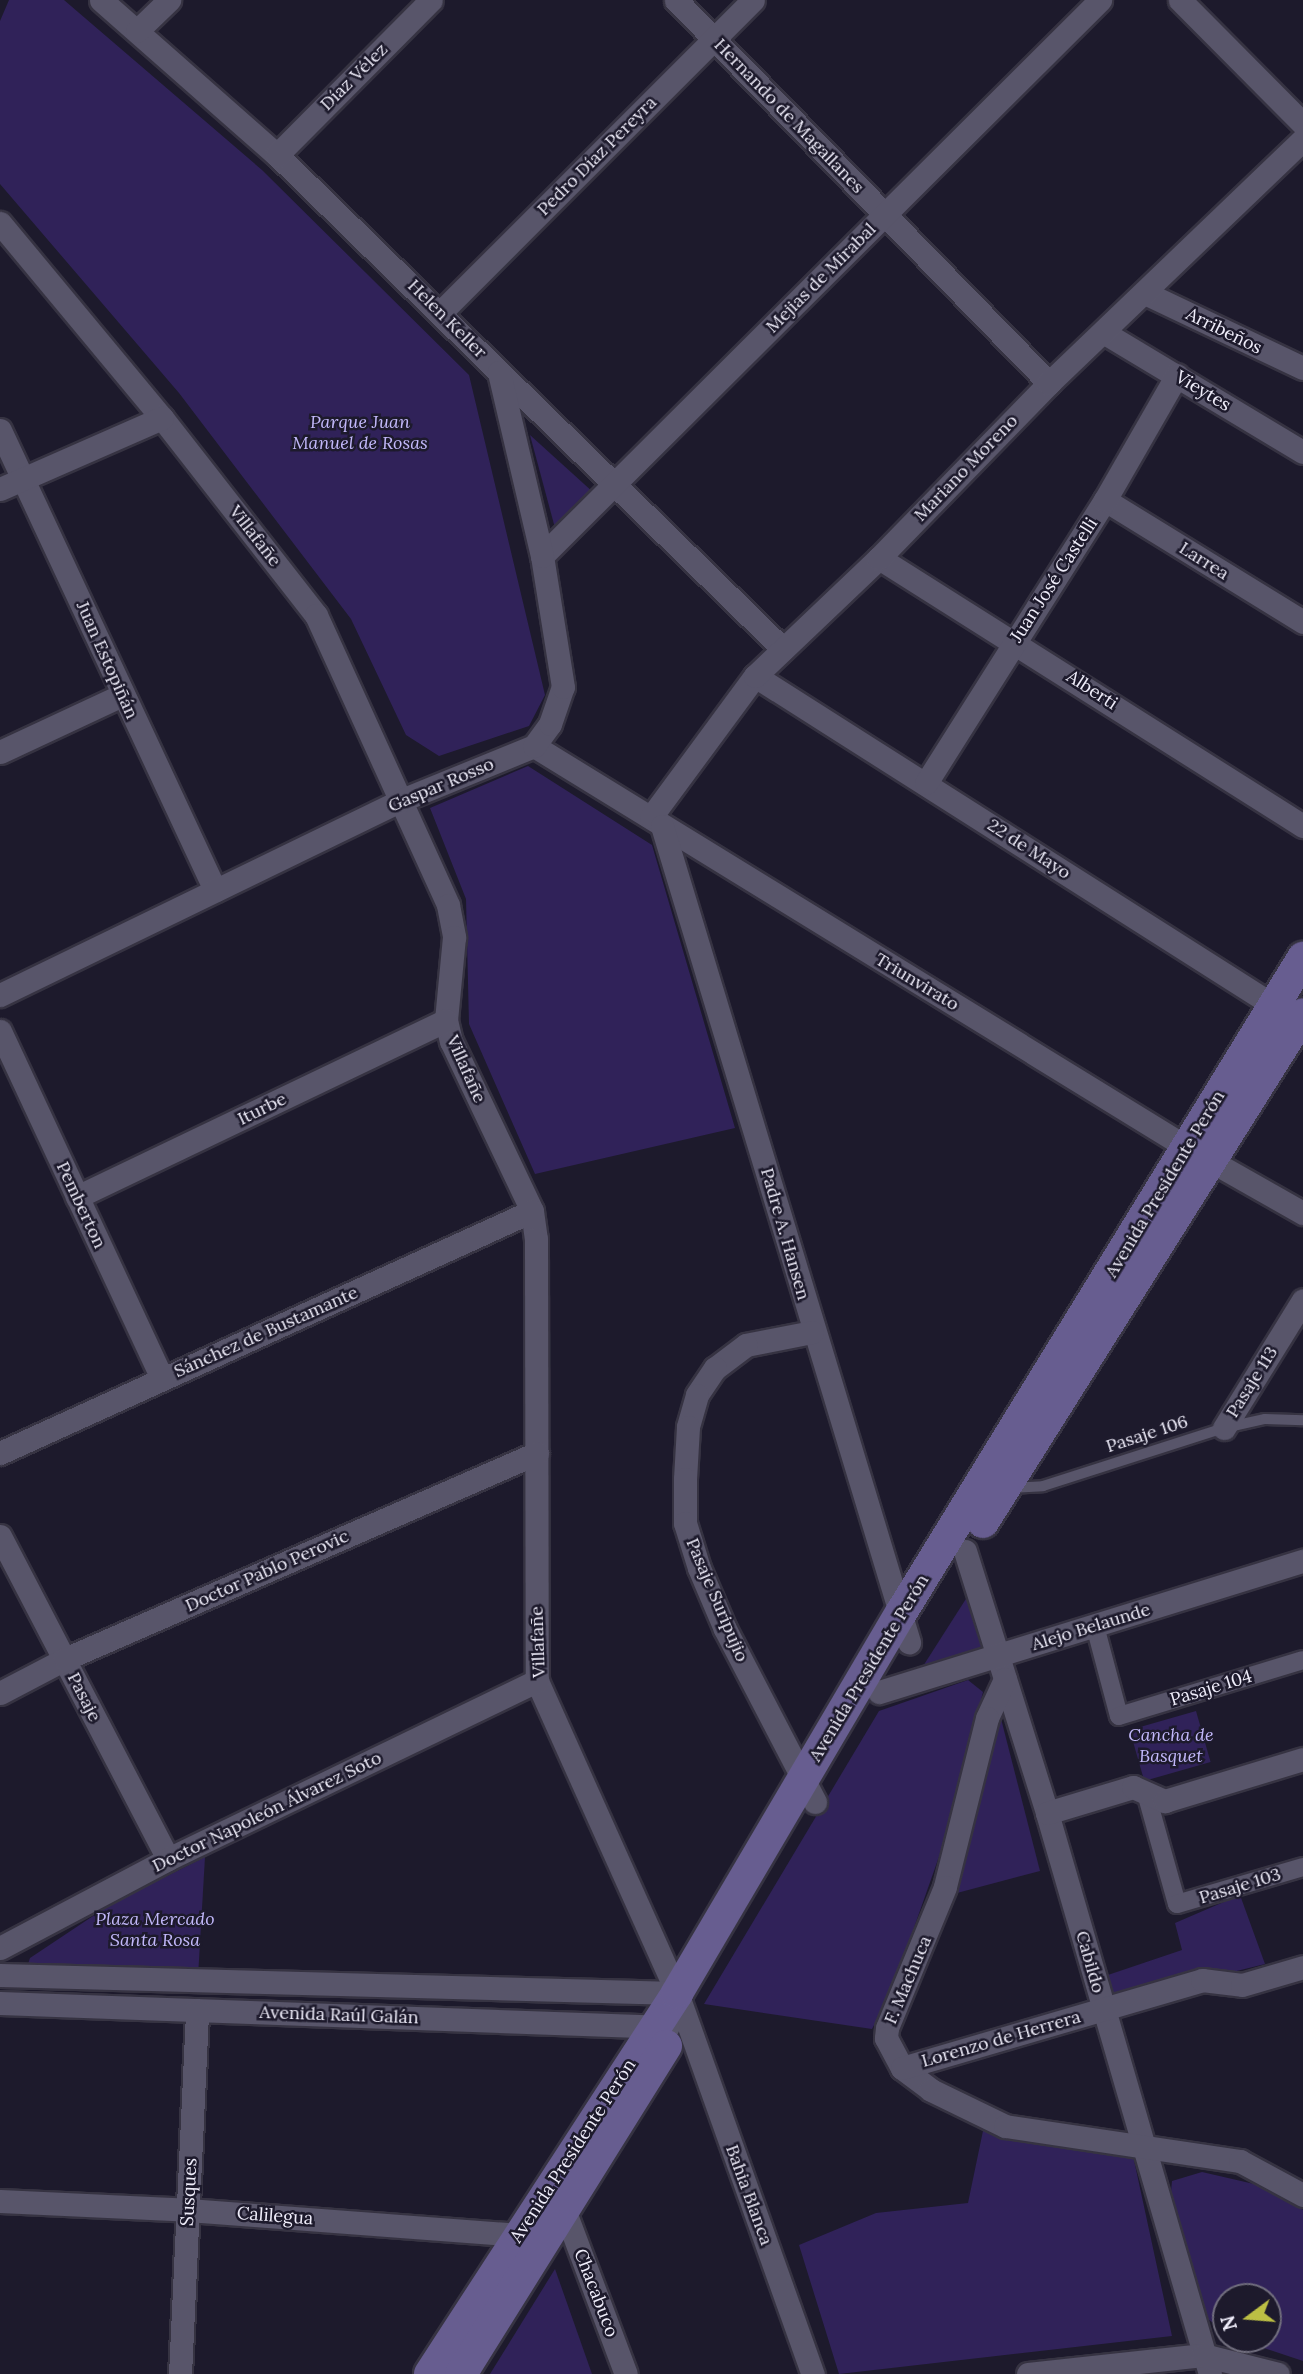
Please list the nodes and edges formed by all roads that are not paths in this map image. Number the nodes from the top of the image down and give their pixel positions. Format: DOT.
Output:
graph roads {
  1 [pos="102,0"];
  2 [pos="169,0"];
  3 [pos="431,0"];
  4 [pos="676,0"];
  5 [pos="753,0"];
  6 [pos="1100,0"];
  7 [pos="1180,0"];
  8 [pos="137,31"];
  9 [pos="713,39"];
  10 [pos="1303,124"];
  11 [pos="1303,139"];
  12 [pos="277,155"];
  13 [pos="884,214"];
  14 [pos="0,223"];
  15 [pos="1145,293"];
  16 [pos="442,312"];
  17 [pos="1103,332"];
  18 [pos="1303,368"];
  19 [pos="499,372"];
  20 [pos="1177,375"];
  21 [pos="1049,383"];
  22 [pos="162,418"];
  23 [pos="0,430"];
  24 [pos="1303,452"];
  25 [pos="25,477"];
  26 [pos="615,486"];
  27 [pos="0,489"];
  28 [pos="1105,500"];
  29 [pos="542,556"];
  30 [pos="879,558"];
  31 [pos="1303,622"];
  32 [pos="1015,640"];
  33 [pos="783,649"];
  34 [pos="755,676"];
  35 [pos="122,695"];
  36 [pos="534,746"];
  37 [pos="0,752"];
  38 [pos="926,783"];
  39 [pos="402,800"];
  40 [pos="657,822"];
  41 [pos="1303,826"];
  42 [pos="215,890"];
  43 [pos="1303,958"];
  44 [pos="0,995"];
  45 [pos="1294,1016"];
  46 [pos="446,1020"];
  47 [pos="0,1031"];
  48 [pos="1200,1155"];
  49 [pos="77,1197"];
  50 [pos="532,1211"];
  51 [pos="1303,1213"];
  52 [pos="1303,1300"];
  53 [pos="812,1332"];
  54 [pos="162,1379"];
  55 [pos="1303,1420"];
  56 [pos="1224,1428"];
  57 [pos="0,1452"];
  58 [pos="537,1453"];
  59 [pos="1004,1488"];
  60 [pos="0,1536"];
  61 [pos="965,1551"];
  62 [pos="1303,1561"];
  63 [pos="1095,1626"];
  64 [pos="905,1627"];
  65 [pos="998,1657"];
  66 [pos="65,1659"];
  67 [pos="1303,1660"];
  68 [pos="1005,1679"];
  69 [pos="537,1681"];
  70 [pos="879,1692"];
  71 [pos="0,1693"];
  72 [pos="1303,1759"];
  73 [pos="809,1790"];
  74 [pos="1146,1793"];
  75 [pos="1047,1813"];
  76 [pos="168,1859"];
  77 [pos="1303,1867"];
  78 [pos="0,1948"];
  79 [pos="1303,1967"];
  80 [pos="0,1975"];
  81 [pos="0,2003"];
  82 [pos="197,2010"];
  83 [pos="1104,2010"];
  84 [pos="674,2015"];
  85 [pos="902,2068"];
  86 [pos="1145,2149"];
  87 [pos="1303,2195"];
  88 [pos="0,2201"];
  89 [pos="188,2210"];
  90 [pos="545,2228"];
  91 [pos="1207,2365"];
  92 [pos="180,2374"];
  93 [pos="430,2374"];
  94 [pos="461,2374"];
  95 [pos="626,2374"];
  96 [pos="813,2374"];
  97 [pos="1030,2374"];
  98 [pos="1278,2374"];
  1 -- 8 [label="street, Helen Keller"];
  2 -- 8 [label="street"];
  3 -- 12 [label="street, Díaz Vélez"];
  4 -- 9 [label="street, Hernando de Magallanes"];
  5 -- 9 [label="street, Pedro Díaz Pereyra"];
  6 -- 13 [label="street, Mejias de Mirabal"];
  7 -- 10 [label="street"];
  8 -- 12 [label="street, Helen Keller"];
  9 -- 13 [label="street, Hernando de Magallanes"];
  9 -- 16 [label="street, Pedro Díaz Pereyra"];
  11 -- 15 [label="street, Mariano Moreno"];
  12 -- 16 [label="street, Helen Keller"];
  13 -- 21 [label="street, Hernando de Magallanes"];
  13 -- 26 [label="street, Mejias de Mirabal"];
  14 -- 22 [label="street, Villafañe"];
  15 -- 17 [label="street, Mariano Moreno"];
  15 -- 18 [label="street, Arribeños"];
  16 -- 19 [label="street, Helen Keller"];
  17 -- 20 [label="street, Vieytes"];
  17 -- 21 [label="street, Mariano Moreno"];
  19 -- 26 [label="street, Helen Keller"];
  19 -- 29 [label="street"];
  20 -- 24 [label="street, Vieytes"];
  20 -- 28 [label="street, Juan José Castelli"];
  21 -- 30 [label="street, Mariano Moreno"];
  22 -- 25 [label="street"];
  22 -- 39 [label="street, Villafañe"];
  23 -- 25 [label="street, Juan Estopiñán"];
  25 -- 27 [label="street"];
  25 -- 35 [label="street, Juan Estopiñán"];
  26 -- 29 [label="street, Mejias de Mirabal"];
  26 -- 33 [label="street, Helen Keller"];
  28 -- 31 [label="street, Larrea"];
  28 -- 32 [label="street, Juan José Castelli"];
  29 -- 36 [label="street"];
  30 -- 32 [label="street, Alberti"];
  30 -- 33 [label="street, Mariano Moreno"];
  32 -- 38 [label="street, Juan José Castelli"];
  32 -- 41 [label="street, Alberti"];
  33 -- 34 [label="street, Mariano Moreno"];
  34 -- 38 [label="street, 22 de Mayo"];
  34 -- 40 [label="street, Mariano Moreno"];
  35 -- 37 [label="street"];
  35 -- 42 [label="street, Juan Estopiñán"];
  36 -- 39 [label="street, Gaspar Rosso"];
  36 -- 40 [label="street, Triunvirato"];
  38 -- 45 [label="street, 22 de Mayo"];
  39 -- 42 [label="street, Gaspar Rosso"];
  39 -- 46 [label="street, Villafañe"];
  40 -- 48 [label="street, Triunvirato"];
  40 -- 53 [label="street, Padre A. Hansen"];
  42 -- 44 [label="street, Gaspar Rosso"];
  43 -- 45 [label="main road, Avenida Presidente Perón"];
  45 -- 48 [label="main road, Avenida Presidente Perón"];
  46 -- 49 [label="street, Iturbe"];
  46 -- 50 [label="street, Villafañe"];
  47 -- 49 [label="street, Pemberton"];
  48 -- 51 [label="street, Triunvirato"];
  48 -- 59 [label="main road, Avenida Presidente Perón"];
  48 -- 64 [label="main road, Avenida Presidente Perón"];
  49 -- 54 [label="street, Pemberton"];
  50 -- 54 [label="street, Sánchez de Bustamante"];
  50 -- 58 [label="street, Villafañe"];
  52 -- 56 [label="street, Pasaje 113"];
  53 -- 64 [label="street, Padre A. Hansen"];
  53 -- 73 [label="street, Pasaje Suripujio"];
  54 -- 57 [label="street, Sánchez de Bustamante"];
  55 -- 56 [label="lane, Pasaje 106"];
  56 -- 59 [label="lane, Pasaje 106"];
  58 -- 66 [label="street, Doctor Pablo Perovic"];
  58 -- 69 [label="street, Villafañe"];
  59 -- 61 [label="main road, Avenida Presidente Perón"];
  60 -- 66 [label="street, Pasaje"];
  61 -- 64 [label="main road, Avenida Presidente Perón"];
  61 -- 65 [label="street, Cabildo"];
  62 -- 63 [label="street, Alejo Belaunde"];
  63 -- 65 [label="street, Alejo Belaunde"];
  63 -- 67 [label="street, Pasaje 104"];
  64 -- 70 [label="main road, Avenida Presidente Perón"];
  64 -- 73 [label="main road, Avenida Presidente Perón"];
  65 -- 68 [label="street, Cabildo"];
  65 -- 70 [label="street, Alejo Belaunde"];
  66 -- 71 [label="street, Doctor Pablo Perovic"];
  66 -- 76 [label="street, Pasaje"];
  68 -- 75 [label="street, Cabildo"];
  68 -- 85 [label="street, F. Machuca"];
  69 -- 76 [label="street, Doctor Napoleón Álvarez Soto"];
  69 -- 84 [label="street, Villafañe"];
  70 -- 73 [label="main road, Avenida Presidente Perón"];
  72 -- 74 [label="street"];
  73 -- 84 [label="main road, Avenida Presidente Perón"];
  74 -- 75 [label="street"];
  74 -- 77 [label="street, Pasaje 103"];
  75 -- 83 [label="street, Cabildo"];
  76 -- 78 [label="street, Doctor Napoleón Álvarez Soto"];
  79 -- 83 [label="street, Lorenzo de Herrera"];
  80 -- 84 [label="street, Avenida Raúl Galán"];
  81 -- 82 [label="street, Avenida Raúl Galán"];
  82 -- 84 [label="street, Avenida Raúl Galán"];
  82 -- 89 [label="street, Susques"];
  83 -- 85 [label="street, Lorenzo de Herrera"];
  83 -- 86 [label="street, Cabildo"];
  84 -- 90 [label="main road, Avenida Presidente Perón"];
  84 -- 90 [label="main road, Avenida Presidente Perón"];
  84 -- 96 [label="street, Bahia Blanca"];
  85 -- 86 [label="street, F. Machuca"];
  86 -- 87 [label="street, F. Machuca"];
  86 -- 91 [label="street, Cabildo"];
  88 -- 89 [label="street, Calilegua"];
  89 -- 90 [label="street, Calilegua"];
  89 -- 92 [label="street, Susques"];
  90 -- 93 [label="main road, Avenida Presidente Perón"];
  90 -- 94 [label="main road, Avenida Presidente Perón"];
  90 -- 95 [label="street, Chacabuco"];
  91 -- 97 [label="street"];
  91 -- 98 [label="street"];
}
